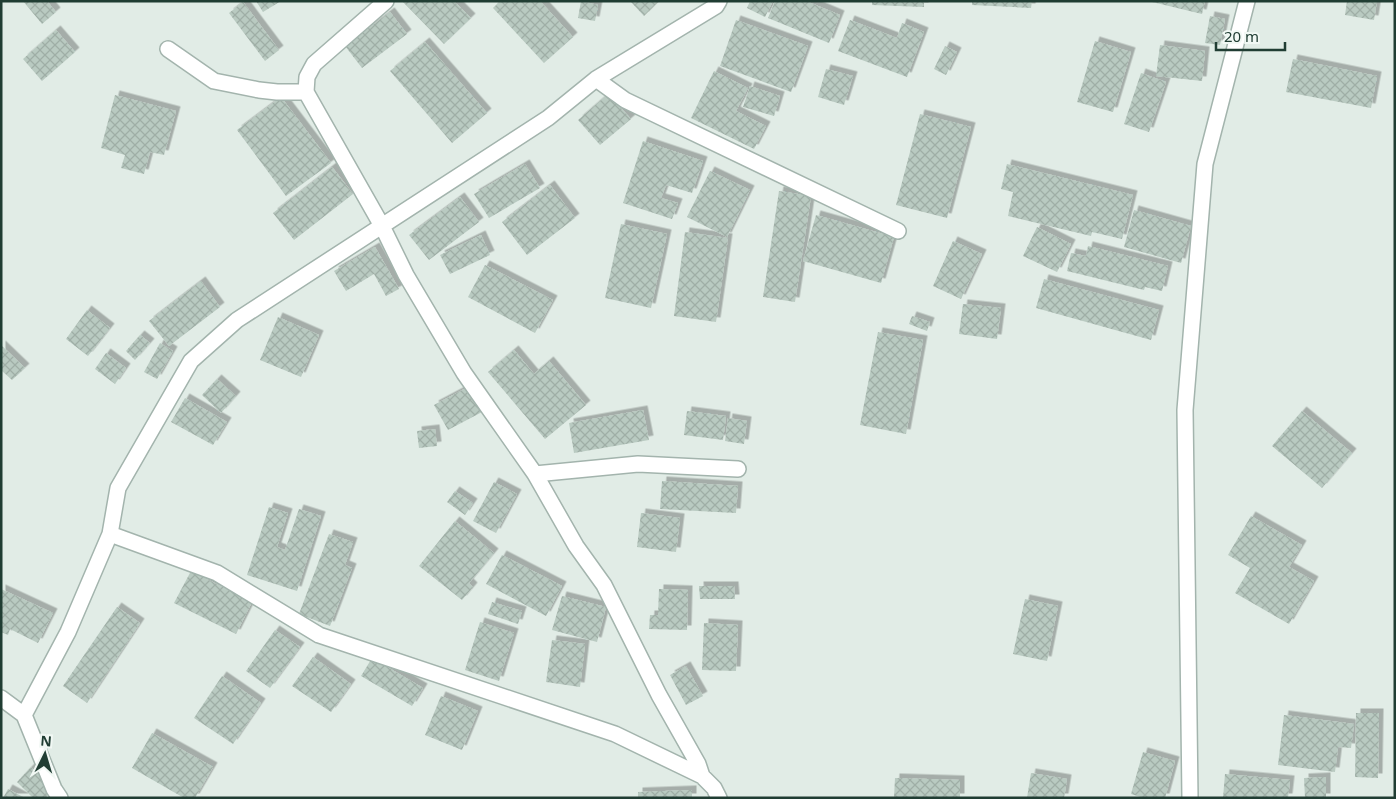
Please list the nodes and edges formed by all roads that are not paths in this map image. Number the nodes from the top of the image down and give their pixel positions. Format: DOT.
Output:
graph roads {
  1 [pos="386,1"];
  2 [pos="720,1"];
  3 [pos="1247,1"];
  4 [pos="168,49"];
  5 [pos="596,79"];
  6 [pos="306,92"];
  7 [pos="382,226"];
  8 [pos="898,231"];
  9 [pos="738,469"];
  10 [pos="535,474"];
  11 [pos="110,534"];
  12 [pos="1,698"];
  13 [pos="24,715"];
  14 [pos="702,776"];
  15 [pos="60,798"];
  16 [pos="718,798"];
  17 [pos="1190,798"];
  1 -- 6 [label="street"];
  2 -- 5 [label="street"];
  3 -- 17 [label="street"];
  4 -- 6 [label="street"];
  5 -- 7 [label="street"];
  5 -- 8 [label="street"];
  6 -- 7 [label="street"];
  7 -- 10 [label="street"];
  7 -- 11 [label="street"];
  9 -- 10 [label="street"];
  10 -- 14 [label="street"];
  11 -- 13 [label="street"];
  11 -- 14 [label="street"];
  12 -- 13 [label="street"];
  13 -- 15 [label="street"];
  14 -- 16 [label="street"];
}
